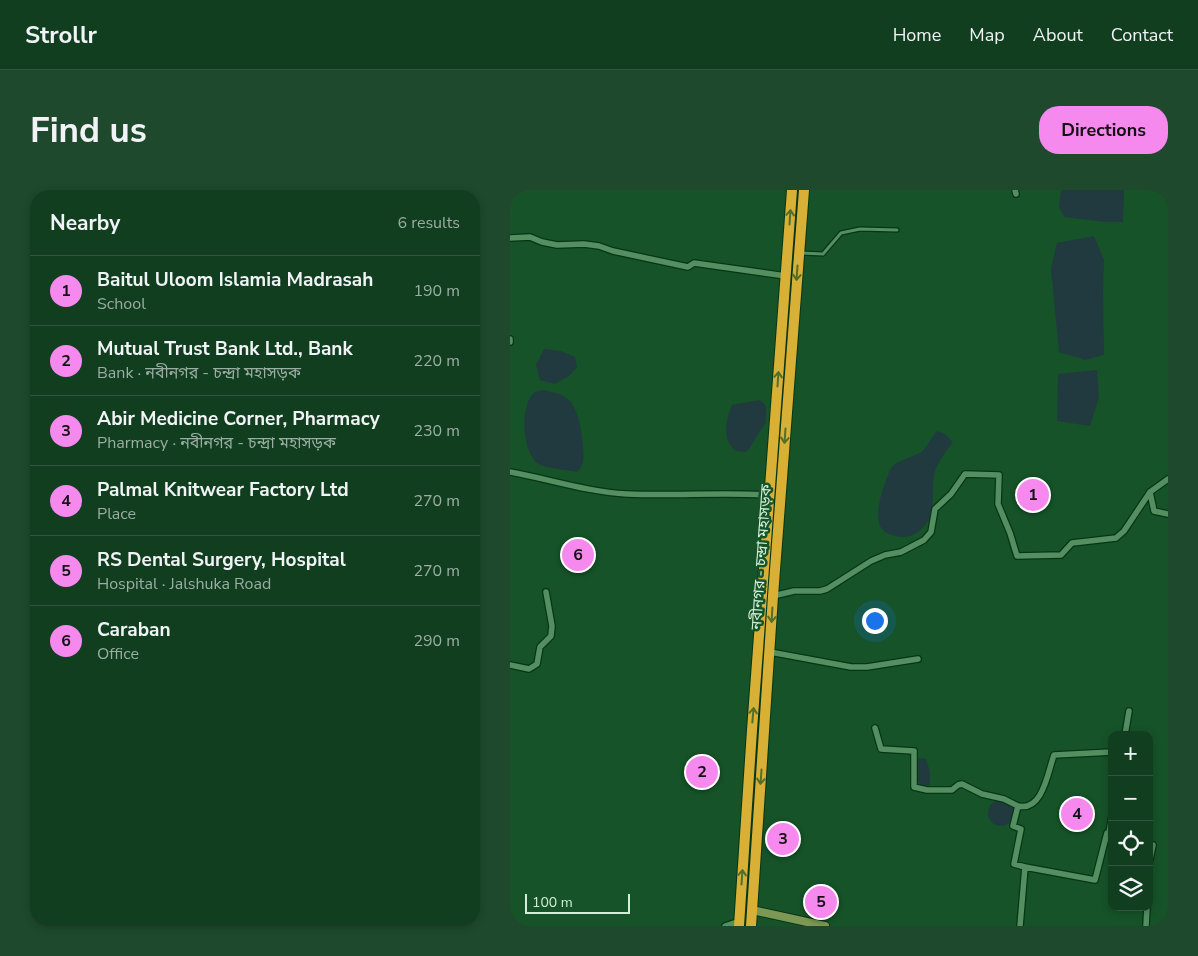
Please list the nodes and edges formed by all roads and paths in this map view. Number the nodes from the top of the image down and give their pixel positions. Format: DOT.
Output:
graph roads {
  1 [pos="792,190"];
  2 [pos="804,190"];
  3 [pos="897,230"];
  4 [pos="510,238"];
  5 [pos="798,252"];
  6 [pos="786,276"];
  7 [pos="510,472"];
  8 [pos="1168,479"];
  9 [pos="1150,492"];
  10 [pos="769,495"];
  11 [pos="1168,514"];
  12 [pos="546,592"];
  13 [pos="773,596"];
  14 [pos="770,652"];
  15 [pos="918,659"];
  16 [pos="510,665"];
  17 [pos="1129,711"];
  18 [pos="875,728"];
  19 [pos="1126,731"];
  20 [pos="1108,752"];
  21 [pos="1018,806"];
  22 [pos="1108,833"];
  23 [pos="1025,866"];
  24 [pos="752,910"];
  25 [pos="1147,911"];
  26 [pos="740,923"];
  27 [pos="725,926"];
  28 [pos="751,926"];
  29 [pos="825,926"];
  30 [pos="1020,926"];
  31 [pos="1146,926"];
  6 -- 1 [label="highway, নবীনগর - চন্দ্রা মহাসড়ক, one-way"];
  2 -- 5 [label="highway, নবীনগর - চন্দ্রা মহাসড়ক"];
  3 -- 5 [label="lane"];
  4 -- 6 [label="street"];
  5 -- 13 [label="highway, নবীনগর - চন্দ্রা মহাসড়ক, one-way"];
  10 -- 6 [label="highway, নবীনগর - চন্দ্রা মহাসড়ক, one-way"];
  7 -- 10 [label="street"];
  8 -- 9 [label="street"];
  9 -- 11 [label="street"];
  9 -- 13 [label="street"];
  26 -- 10 [label="highway, নবীনগর - চন্দ্রা মহাসড়ক, one-way"];
  12 -- 16 [label="street"];
  13 -- 14 [label="highway, নবীনগর - চন্দ্রা মহাসড়ক, one-way"];
  14 -- 15 [label="street"];
  14 -- 24 [label="highway, নবীনগর - চন্দ্রা মহাসড়ক, one-way"];
  17 -- 19 [label="street"];
  18 -- 21 [label="street"];
  20 -- 21 [label="street"];
  21 -- 23 [label="street"];
  22 -- 23 [label="street"];
  23 -- 30 [label="street"];
  24 -- 28 [label="highway, নবীনগর - চন্দ্রা মহাসড়ক"];
  24 -- 29 [label="street"];
  25 -- 31 [label="street"];
  26 -- 27 [label="street"];
}
